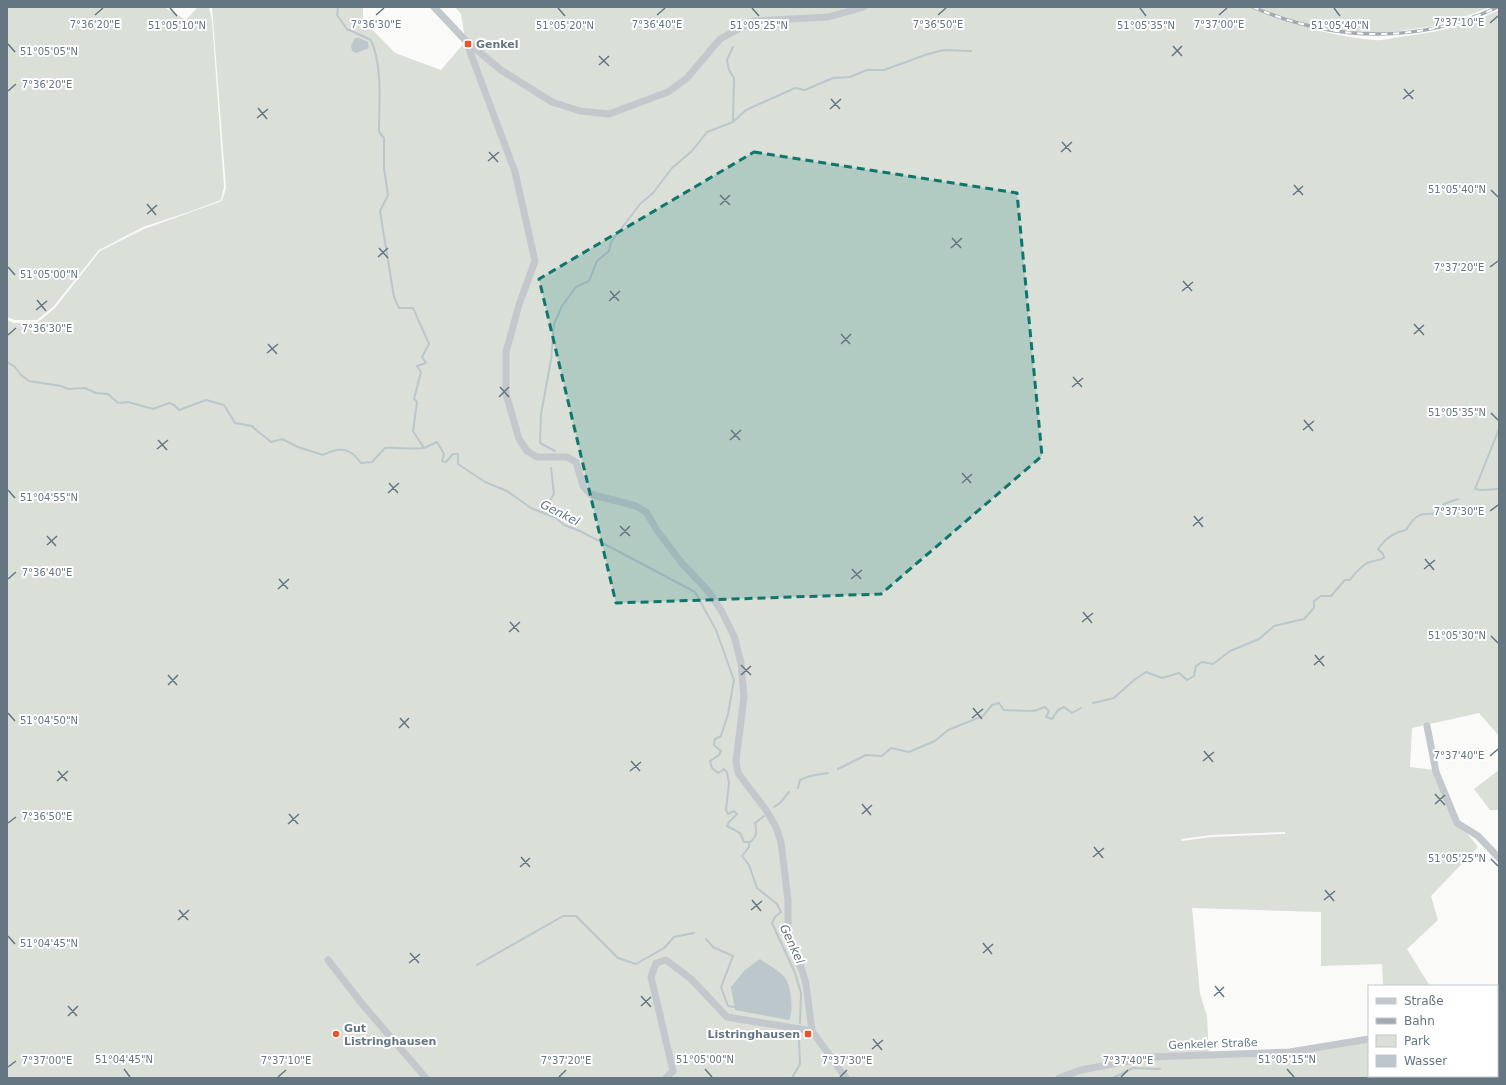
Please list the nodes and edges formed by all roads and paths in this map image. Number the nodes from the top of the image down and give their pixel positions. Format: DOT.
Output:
graph roads {
  1 [pos="434,7"];
  2 [pos="864,7"];
  3 [pos="466,41"];
  4 [pos="1427,726"];
  5 [pos="1499,858"];
  6 [pos="328,960"];
  7 [pos="812,1031"];
  8 [pos="1368,1039"];
  9 [pos="426,1078"];
  10 [pos="666,1078"];
  11 [pos="846,1078"];
  12 [pos="1059,1078"];
  1 -- 3 [label="street"];
  2 -- 3 [label="street"];
  3 -- 7 [label="street"];
  4 -- 5 [label="street"];
  6 -- 9 [label="street"];
  7 -- 10 [label="street"];
  7 -- 11 [label="street"];
  8 -- 12 [label="street, Genkeler Straße"];
}
